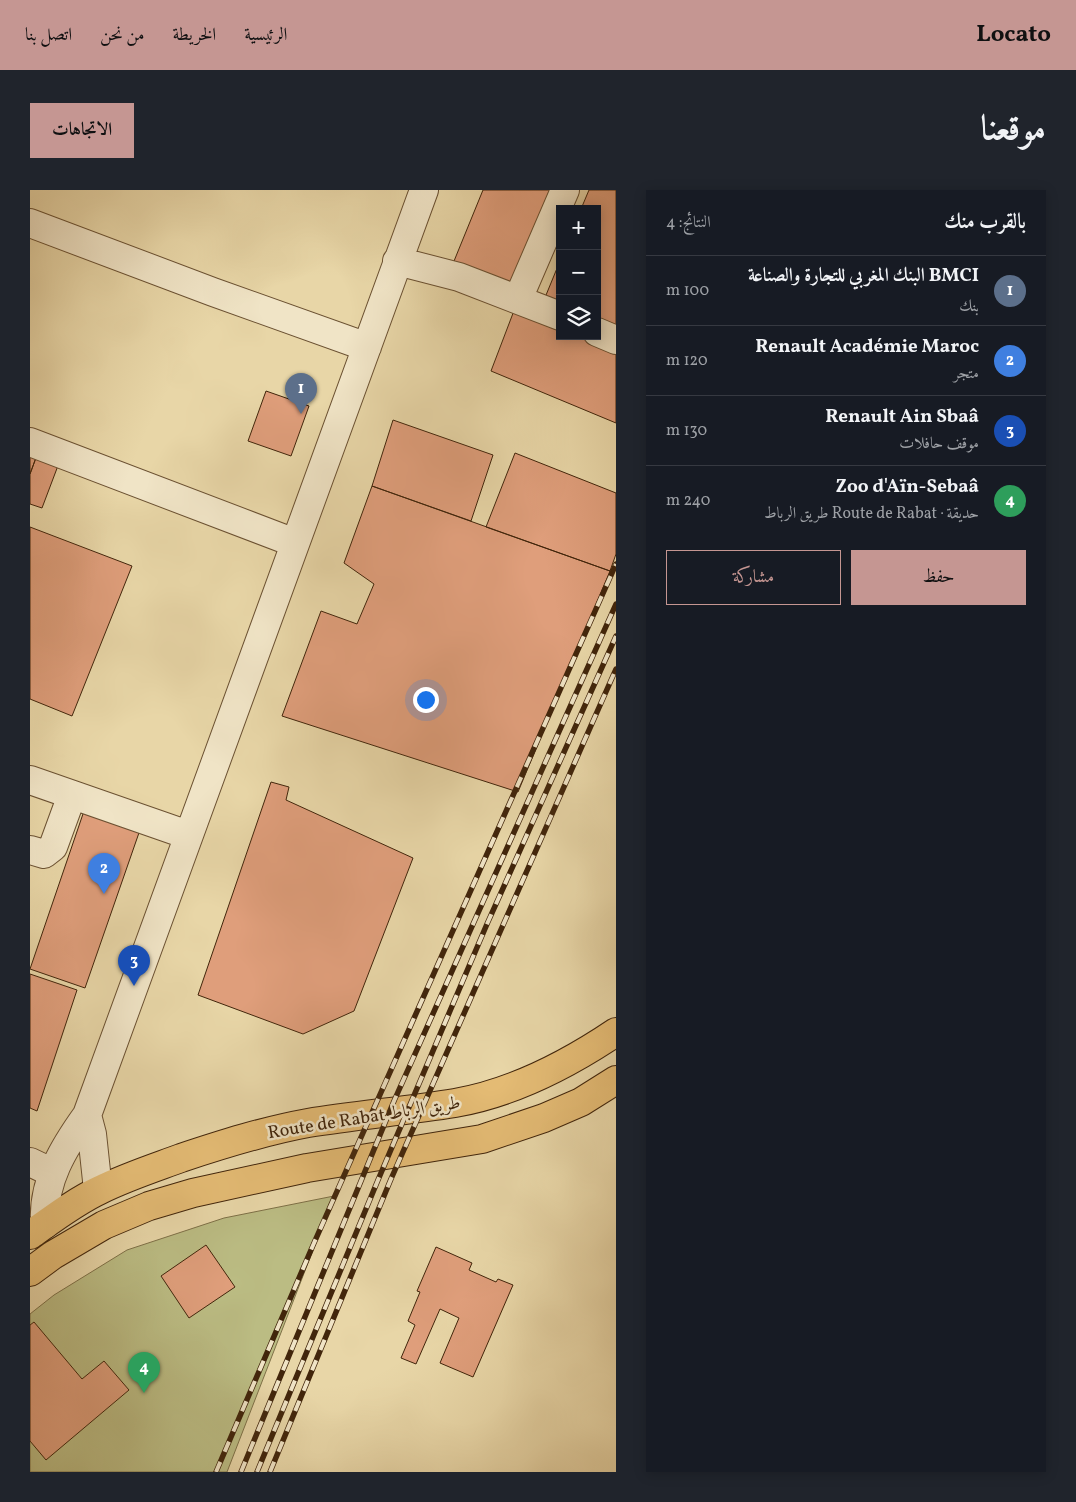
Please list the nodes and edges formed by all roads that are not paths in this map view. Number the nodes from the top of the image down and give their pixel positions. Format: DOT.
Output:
graph roads {
  1 [pos="424,190"];
  2 [pos="565,190"];
  3 [pos="30,223"];
  4 [pos="397,262"];
  5 [pos="518,299"];
  6 [pos="556,314"];
  7 [pos="601,334"];
  8 [pos="616,340"];
  9 [pos="366,346"];
  10 [pos="30,442"];
  11 [pos="295,542"];
  12 [pos="30,780"];
  13 [pos="72,795"];
  14 [pos="188,835"];
  15 [pos="30,850"];
  16 [pos="616,1032"];
  17 [pos="616,1080"];
  18 [pos="87,1115"];
  19 [pos="41,1168"];
  20 [pos="98,1190"];
  21 [pos="34,1231"];
  22 [pos="30,1272"];
  1 -- 4 [label="street"];
  2 -- 5 [label="street"];
  3 -- 9 [label="street"];
  4 -- 5 [label="street"];
  4 -- 9 [label="street"];
  5 -- 6 [label="street"];
  7 -- 8 [label="street"];
  9 -- 11 [label="street"];
  10 -- 11 [label="street"];
  11 -- 14 [label="street"];
  12 -- 13 [label="street"];
  13 -- 14 [label="street"];
  13 -- 15 [label="street"];
  14 -- 18 [label="street"];
  16 -- 20 [label="main road, Route de Rabat طريق الرباط"];
  17 -- 22 [label="main road"];
  18 -- 19 [label="street"];
  18 -- 20 [label="street"];
  19 -- 21 [label="street"];
  20 -- 21 [label="main road, Route de Rabat طريق الرباط"];
}
